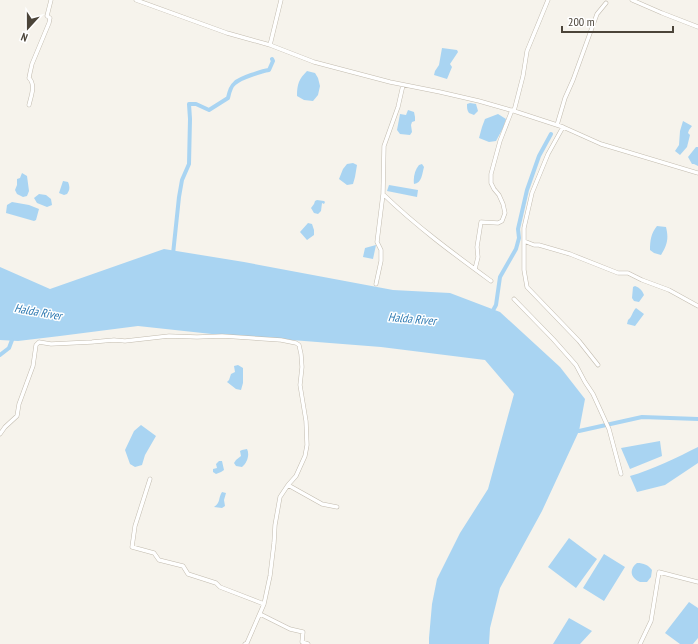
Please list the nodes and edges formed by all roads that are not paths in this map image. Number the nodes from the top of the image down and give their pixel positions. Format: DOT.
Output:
graph roads {
  1 [pos="51,0"];
  2 [pos="136,0"];
  3 [pos="281,0"];
  4 [pos="548,0"];
  5 [pos="632,0"];
  6 [pos="606,3"];
  7 [pos="698,27"];
  8 [pos="270,45"];
  9 [pos="403,85"];
  10 [pos="29,105"];
  11 [pos="513,110"];
  12 [pos="557,125"];
  13 [pos="563,127"];
  14 [pos="698,173"];
  15 [pos="383,194"];
  16 [pos="524,241"];
  17 [pos="475,269"];
  18 [pos="491,280"];
  19 [pos="376,284"];
  20 [pos="514,299"];
  21 [pos="698,306"];
  22 [pos="598,365"];
  23 [pos="0,434"];
  24 [pos="621,474"];
  25 [pos="150,479"];
  26 [pos="288,485"];
  27 [pos="337,507"];
  28 [pos="698,582"];
  29 [pos="264,604"];
  30 [pos="260,614"];
  31 [pos="245,644"];
  32 [pos="308,644"];
  33 [pos="640,644"];
  1 -- 10 [label="street"];
  2 -- 8 [label="street"];
  3 -- 8 [label="street"];
  4 -- 11 [label="street"];
  5 -- 7 [label="street"];
  6 -- 12 [label="street"];
  8 -- 9 [label="street"];
  9 -- 11 [label="street"];
  9 -- 15 [label="street"];
  11 -- 12 [label="street"];
  11 -- 17 [label="street"];
  12 -- 13 [label="street"];
  13 -- 14 [label="street"];
  13 -- 16 [label="street"];
  15 -- 17 [label="street"];
  15 -- 19 [label="street"];
  16 -- 21 [label="street"];
  16 -- 22 [label="street"];
  17 -- 18 [label="street"];
  20 -- 24 [label="street"];
  23 -- 26 [label="street"];
  25 -- 29 [label="street"];
  26 -- 27 [label="street"];
  26 -- 29 [label="street"];
  28 -- 33 [label="street"];
  29 -- 30 [label="street"];
  30 -- 31 [label="street"];
  30 -- 32 [label="street"];
}
